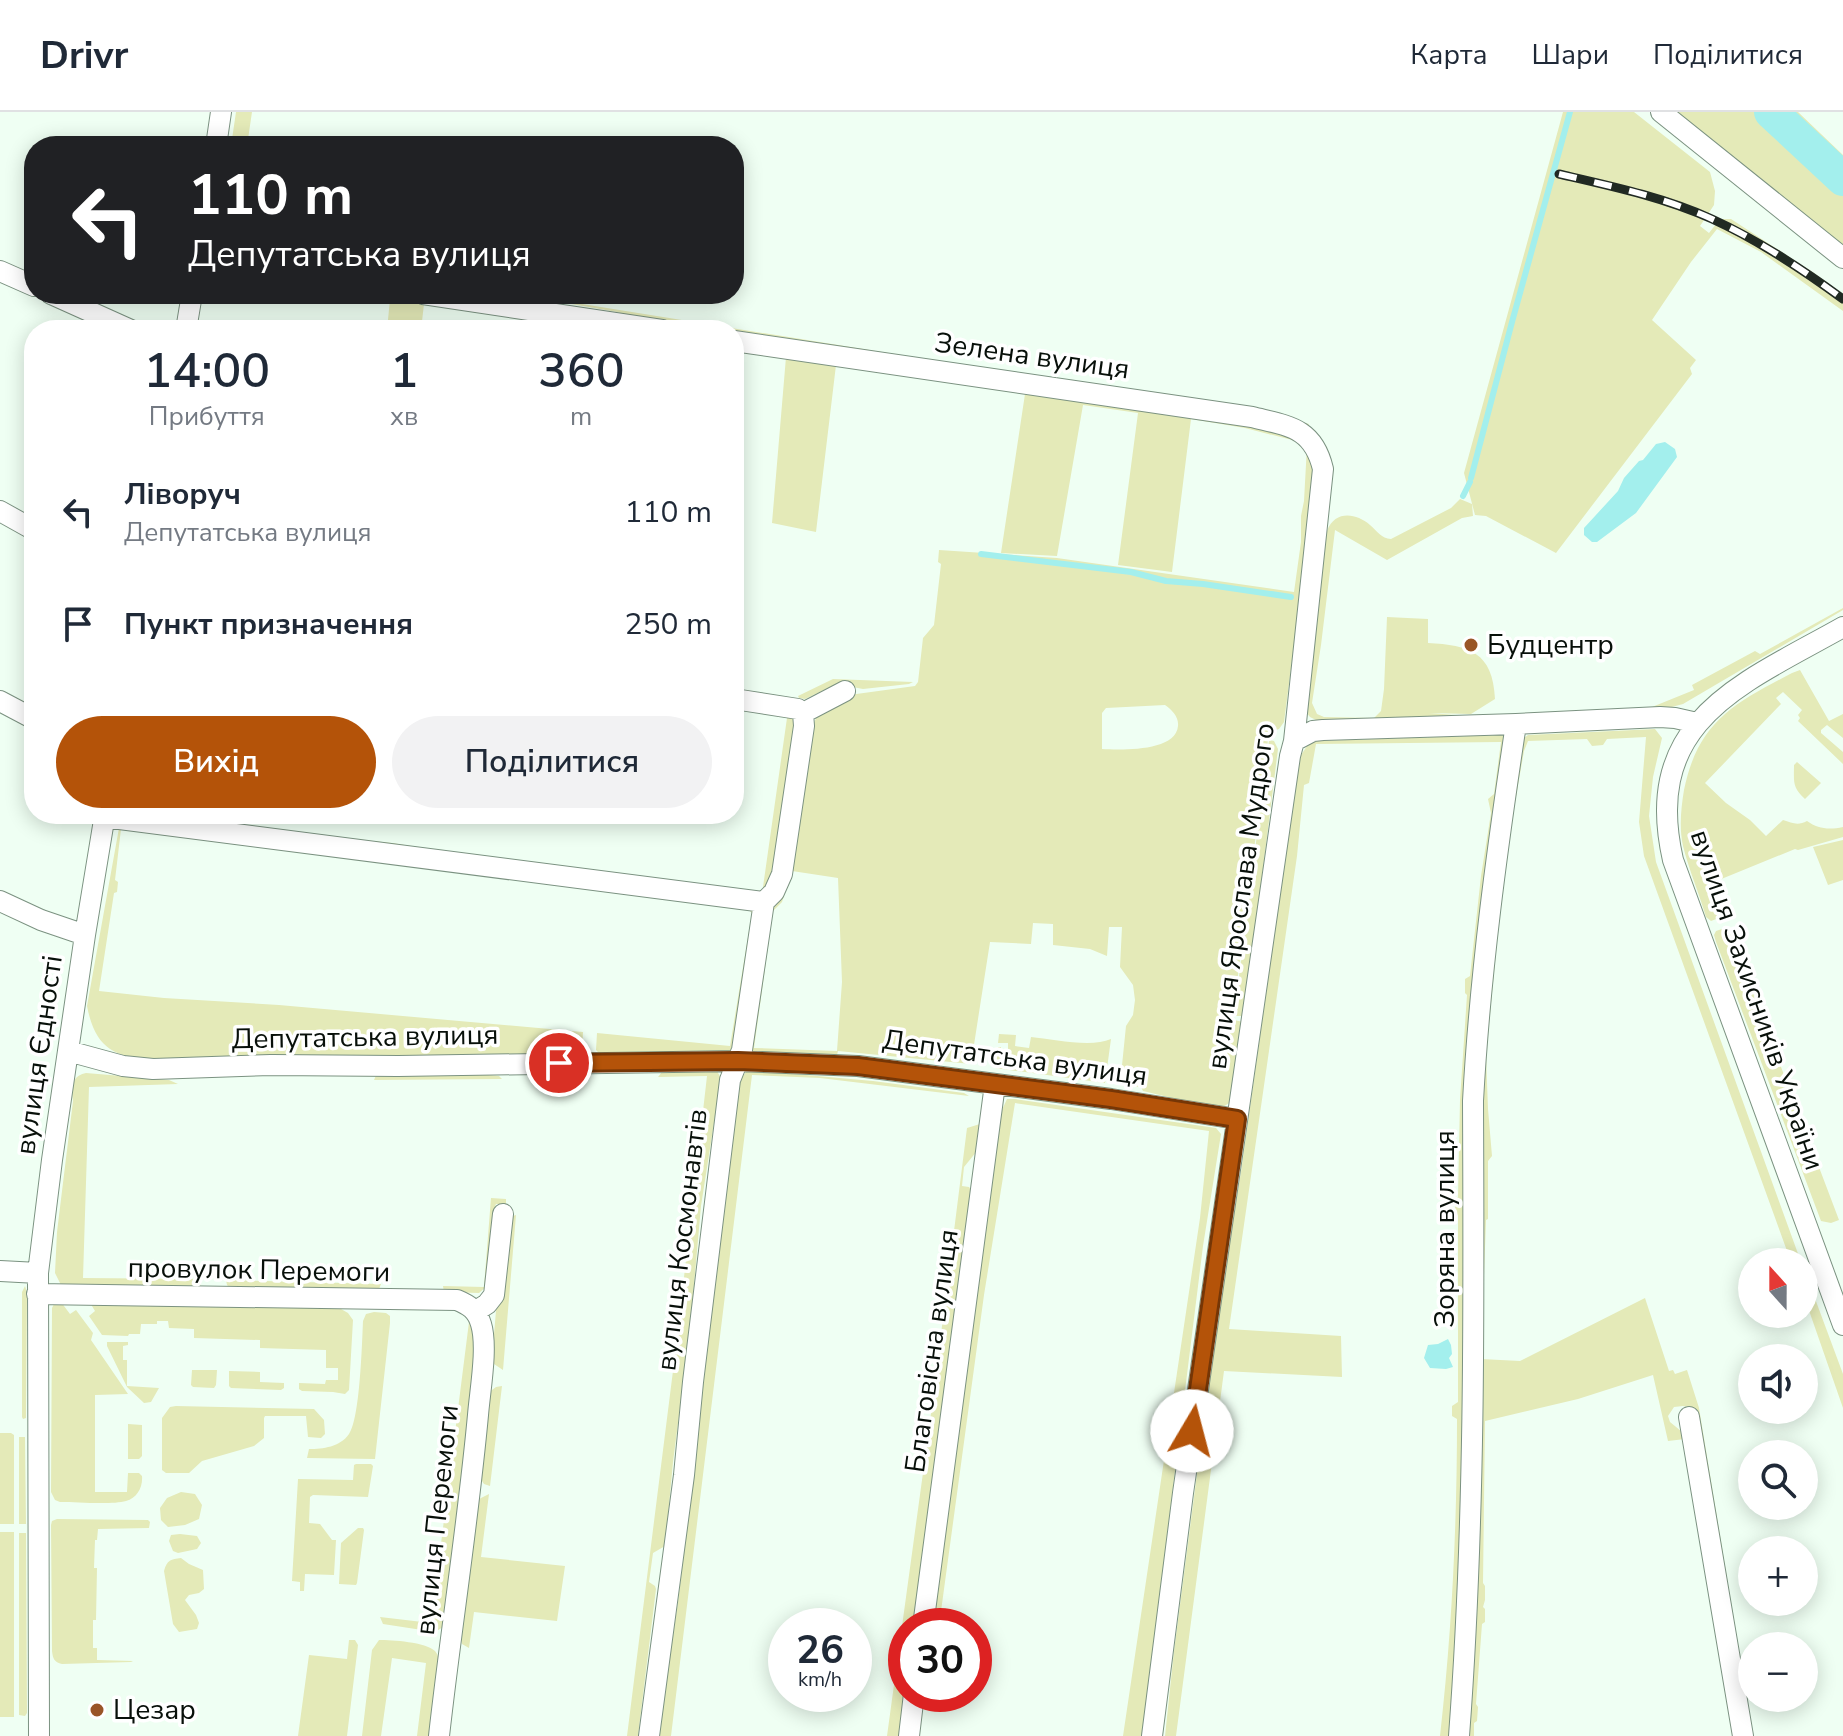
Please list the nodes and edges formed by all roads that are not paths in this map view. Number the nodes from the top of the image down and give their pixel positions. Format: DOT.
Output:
graph roads {
  1 [pos="221,112"];
  2 [pos="1661,112"];
  3 [pos="217,136"];
  4 [pos="1843,258"];
  5 [pos="0,271"];
  6 [pos="24,282"];
  7 [pos="73,304"];
  8 [pos="489,304"];
  9 [pos="109,320"];
  10 [pos="596,320"];
  11 [pos="744,342"];
  12 [pos="1314,445"];
  13 [pos="0,511"];
  14 [pos="24,524"];
  15 [pos="1843,627"];
  16 [pos="845,691"];
  17 [pos="0,701"];
  18 [pos="744,701"];
  19 [pos="803,713"];
  20 [pos="24,714"];
  21 [pos="1697,723"];
  22 [pos="1516,724"];
  23 [pos="1294,741"];
  24 [pos="103,824"];
  25 [pos="165,824"];
  26 [pos="0,901"];
  27 [pos="764,902"];
  28 [pos="85,935"];
  29 [pos="68,1051"];
  30 [pos="738,1061"];
  31 [pos="995,1084"];
  32 [pos="1237,1119"];
  33 [pos="503,1214"];
  34 [pos="0,1271"];
  35 [pos="38,1284"];
  36 [pos="476,1311"];
  37 [pos="1843,1325"];
  38 [pos="1689,1417"];
  39 [pos="925,1608"];
  40 [pos="912,1712"];
  41 [pos="39,1736"];
  42 [pos="439,1736"];
  43 [pos="649,1736"];
  44 [pos="909,1736"];
  45 [pos="1152,1736"];
  46 [pos="1459,1736"];
  47 [pos="1743,1736"];
  1 -- 3 [label="street"];
  2 -- 4 [label="street"];
  5 -- 6 [label="street"];
  7 -- 9 [label="street"];
  8 -- 10 [label="street"];
  11 -- 12 [label="street, Зелена вулиця"];
  12 -- 23 [label="street, вулиця Ярослава Мудрого"];
  13 -- 14 [label="street"];
  15 -- 21 [label="street, вулиця Захисників України"];
  16 -- 19 [label="street"];
  17 -- 20 [label="street"];
  18 -- 19 [label="street"];
  19 -- 27 [label="street, вулиця Космонавтів"];
  21 -- 22 [label="street"];
  21 -- 37 [label="street, вулиця Захисників України"];
  22 -- 23 [label="street"];
  22 -- 46 [label="street, Зоряна вулиця"];
  23 -- 32 [label="street, вулиця Ярослава Мудрого"];
  24 -- 28 [label="street, вулиця Єдності"];
  25 -- 27 [label="street"];
  26 -- 28 [label="street"];
  27 -- 30 [label="street, вулиця Космонавтів"];
  28 -- 29 [label="street, вулиця Єдності"];
  29 -- 30 [label="street, Депутатська вулиця"];
  29 -- 35 [label="street, вулиця Єдності"];
  30 -- 31 [label="street, Депутатська вулиця"];
  30 -- 43 [label="street, вулиця Космонавтів"];
  31 -- 32 [label="street, Депутатська вулиця"];
  31 -- 39 [label="street, Благовісна вулиця"];
  32 -- 45 [label="street, вулиця Ярослава Мудрого"];
  33 -- 36 [label="street"];
  34 -- 35 [label="street, провулок Перемоги"];
  35 -- 36 [label="street, провулок Перемоги"];
  35 -- 41 [label="street, вулиця Єдності"];
  36 -- 42 [label="street, вулиця Перемоги"];
  38 -- 47 [label="street"];
  40 -- 44 [label="street"];
}
